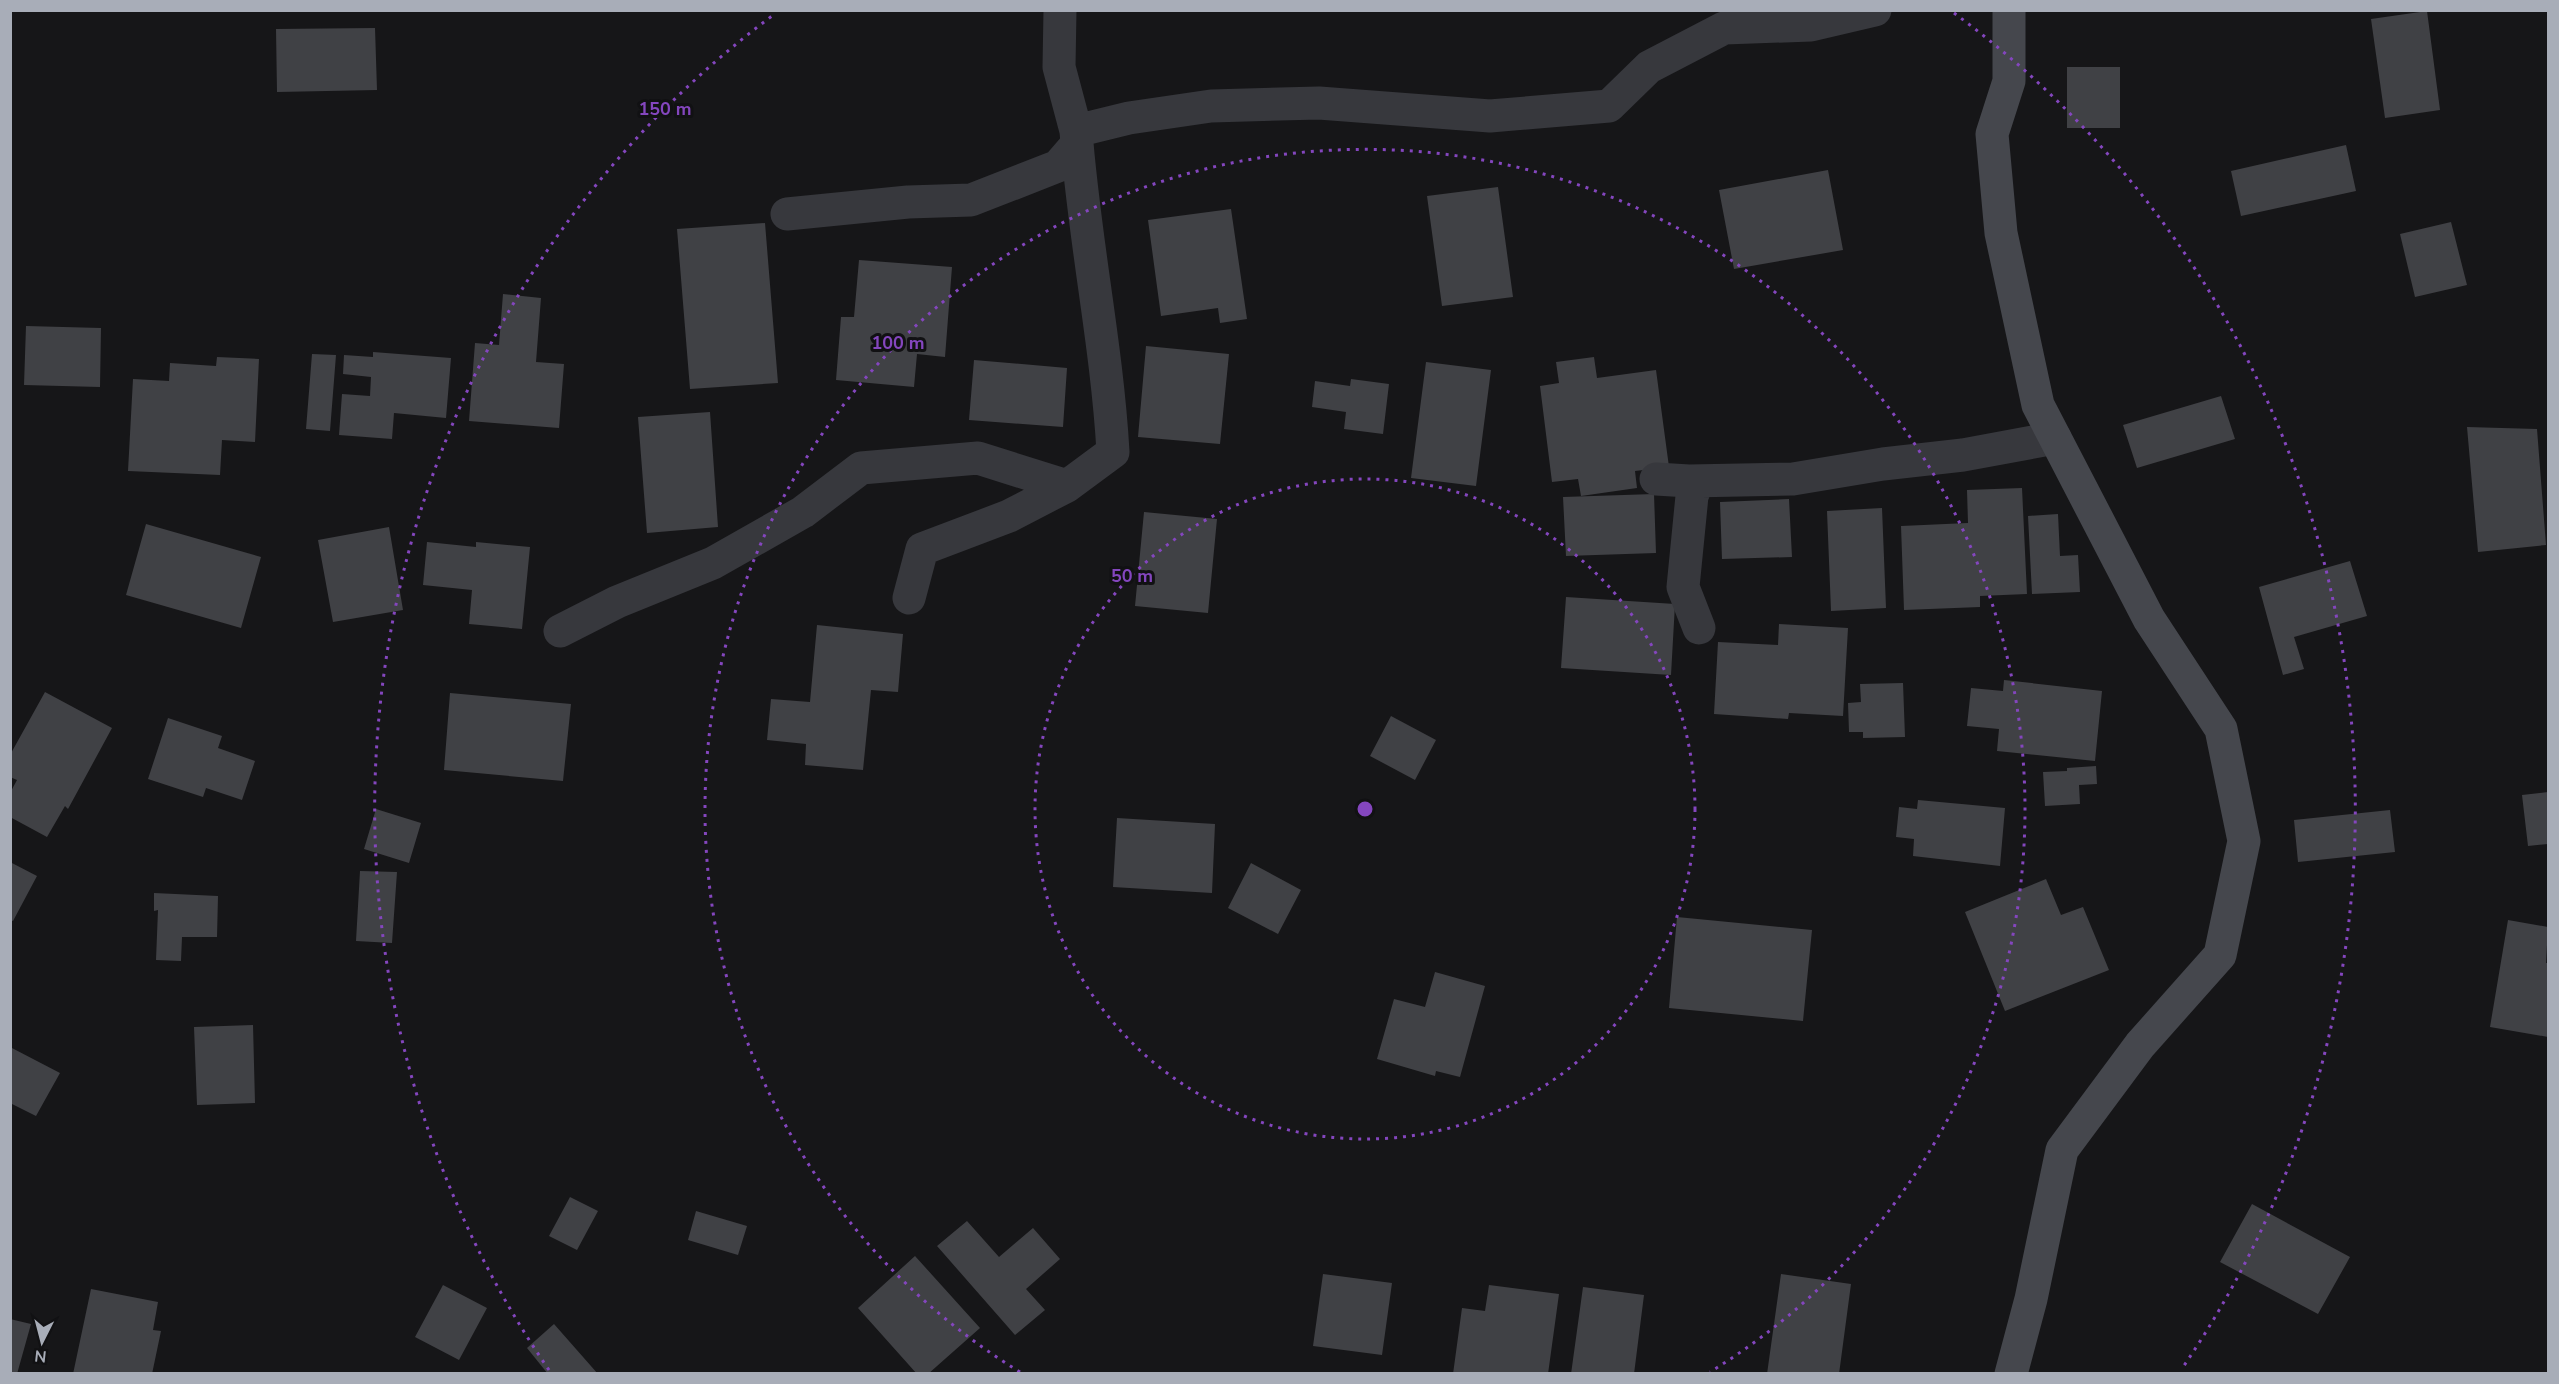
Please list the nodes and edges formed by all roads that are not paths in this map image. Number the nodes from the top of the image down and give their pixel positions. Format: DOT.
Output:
graph roads {
  1 [pos="1060,10"];
  2 [pos="1875,10"];
  3 [pos="2009,10"];
  4 [pos="1076,138"];
  5 [pos="787,214"];
  6 [pos="2055,438"];
  7 [pos="1656,479"];
  8 [pos="1698,481"];
  9 [pos="1066,486"];
  10 [pos="909,598"];
  11 [pos="1699,628"];
  12 [pos="560,631"];
  13 [pos="2011,1374"];
  1 -- 4 [label="street"];
  2 -- 4 [label="street"];
  3 -- 6 [label="street"];
  4 -- 5 [label="street"];
  4 -- 9 [label="street"];
  6 -- 8 [label="street"];
  6 -- 13 [label="street"];
  7 -- 8 [label="street"];
  8 -- 11 [label="street"];
  9 -- 10 [label="street"];
  9 -- 12 [label="street"];
}
